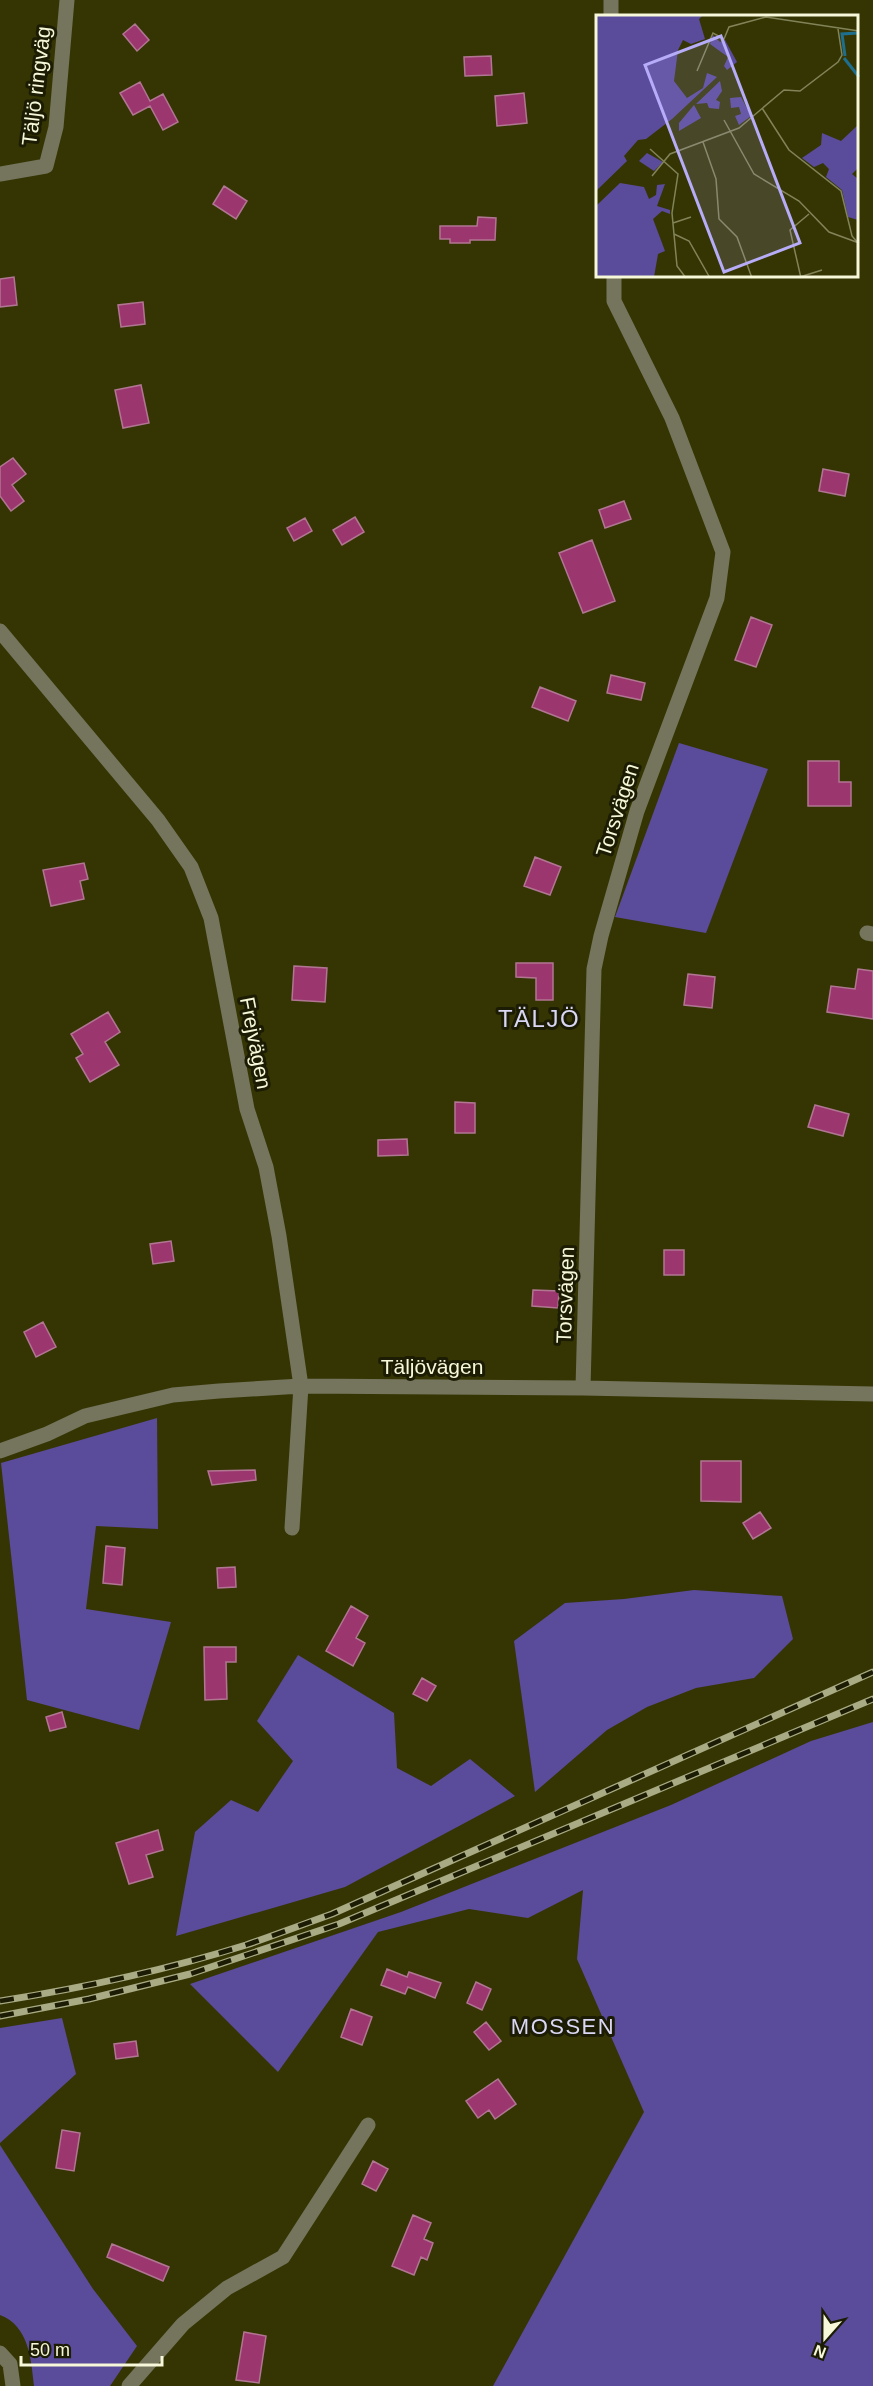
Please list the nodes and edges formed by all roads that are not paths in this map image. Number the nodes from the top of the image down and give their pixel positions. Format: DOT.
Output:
graph roads {
  1 [pos="68,0"];
  2 [pos="0,174"];
  3 [pos="614,278"];
  4 [pos="0,631"];
  5 [pos="300,1386"];
  6 [pos="583,1388"];
  7 [pos="873,1394"];
  8 [pos="0,1451"];
  9 [pos="292,1528"];
  10 [pos="368,2125"];
  11 [pos="0,2353"];
  12 [pos="13,2386"];
  13 [pos="129,2386"];
  1 -- 2 [label="street, Täljö ringväg"];
  3 -- 6 [label="street, Torsvägen"];
  4 -- 5 [label="street, Frejvägen"];
  5 -- 6 [label="street, Täljövägen"];
  5 -- 8 [label="street, Täljövägen"];
  5 -- 9 [label="street, Frejvägen"];
  6 -- 7 [label="street, Täljövägen"];
  10 -- 13 [label="street"];
  11 -- 12 [label="street"];
}
